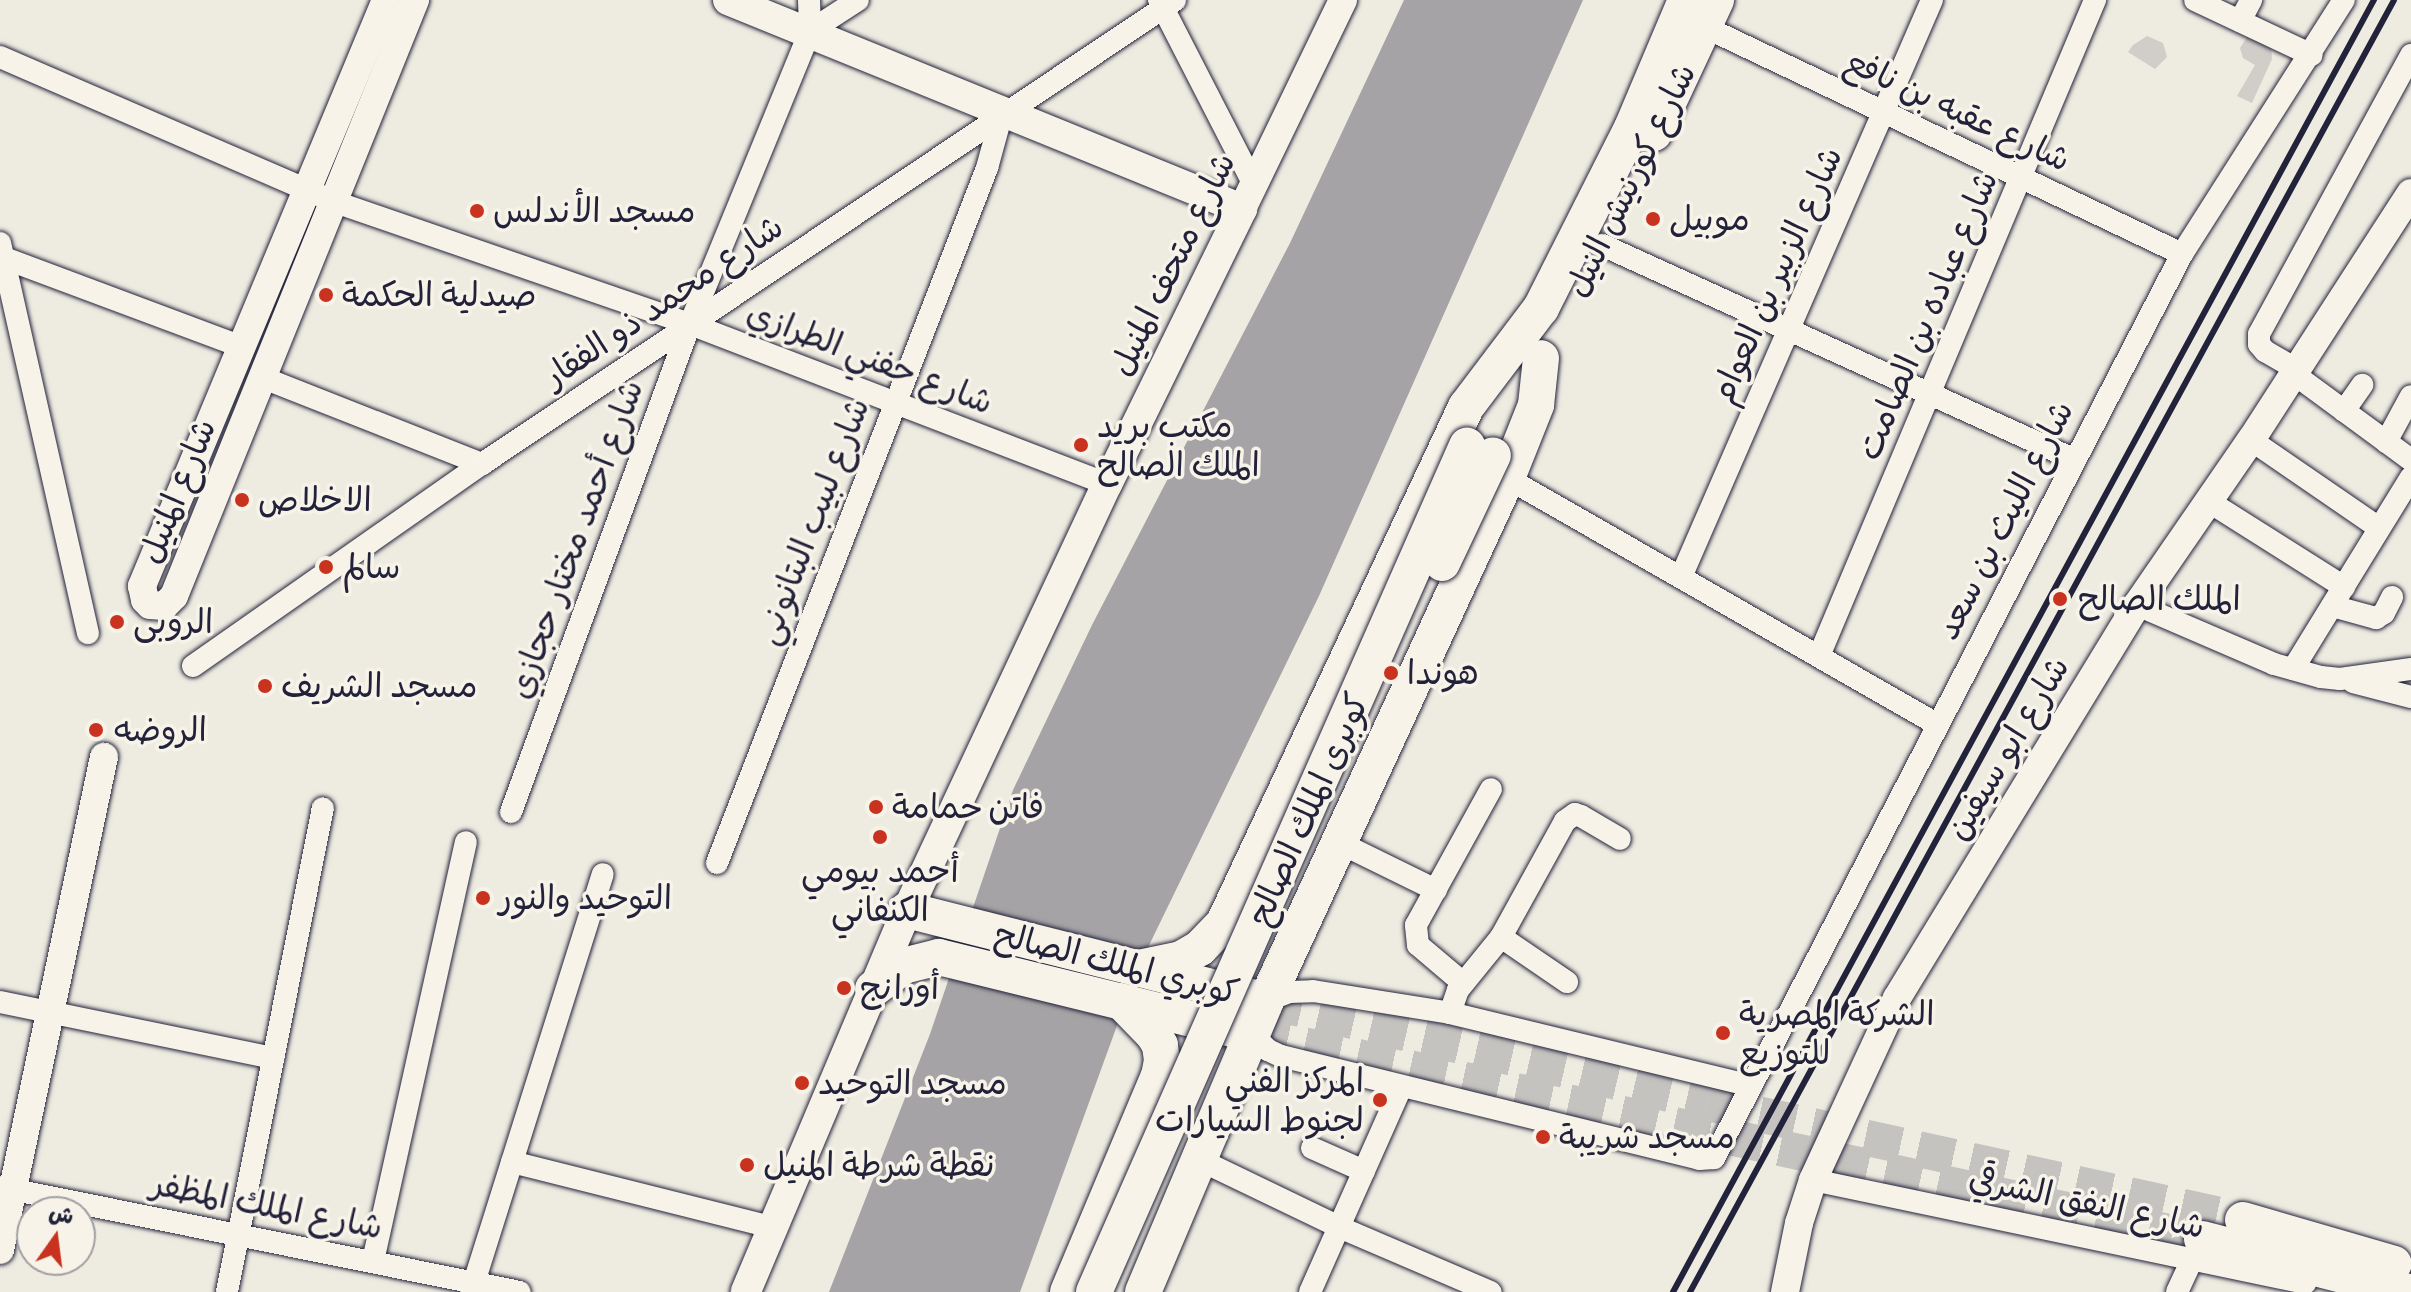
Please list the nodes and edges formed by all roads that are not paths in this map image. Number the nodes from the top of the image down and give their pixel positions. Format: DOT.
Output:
graph roads {
  1 [pos="386,0"];
  2 [pos="415,0"];
  3 [pos="728,0"];
  4 [pos="809,0"];
  5 [pos="858,0"];
  6 [pos="1343,0"];
  7 [pos="1932,0"];
  8 [pos="2095,0"];
  9 [pos="2195,0"];
  10 [pos="2251,0"];
  11 [pos="2344,0"];
  12 [pos="1166,3"];
  13 [pos="1702,9"];
  14 [pos="2240,21"];
  15 [pos="810,31"];
  16 [pos="2312,55"];
  17 [pos="2411,55"];
  18 [pos="0,57"];
  19 [pos="1002,113"];
  20 [pos="1885,113"];
  21 [pos="2023,178"];
  22 [pos="308,190"];
  23 [pos="2411,193"];
  24 [pos="1248,197"];
  25 [pos="335,202"];
  26 [pos="1602,245"];
  27 [pos="2,250"];
  28 [pos="2182,254"];
  29 [pos="690,324"];
  30 [pos="1788,329"];
  31 [pos="1534,343"];
  32 [pos="242,347"];
  33 [pos="2295,372"];
  34 [pos="261,377"];
  35 [pos="2362,385"];
  36 [pos="1929,394"];
  37 [pos="2411,396"];
  38 [pos="894,404"];
  39 [pos="2344,411"];
  40 [pos="2251,440"];
  41 [pos="2386,442"];
  42 [pos="2073,459"];
  43 [pos="2411,460"];
  44 [pos="482,464"];
  45 [pos="2411,477"];
  46 [pos="1507,478"];
  47 [pos="1107,484"];
  48 [pos="2208,501"];
  49 [pos="2404,502"];
  50 [pos="2379,528"];
  51 [pos="1681,577"];
  52 [pos="2338,596"];
  53 [pos="2392,597"];
  54 [pos="2137,605"];
  55 [pos="88,633"];
  56 [pos="1819,656"];
  57 [pos="193,666"];
  58 [pos="2293,669"];
  59 [pos="2411,669"];
  60 [pos="2340,679"];
  61 [pos="2411,697"];
  62 [pos="1937,724"];
  63 [pos="104,757"];
  64 [pos="1491,789"];
  65 [pos="323,808"];
  66 [pos="511,812"];
  67 [pos="1620,839"];
  68 [pos="466,842"];
  69 [pos="1338,842"];
  70 [pos="1257,853"];
  71 [pos="717,863"];
  72 [pos="603,874"];
  73 [pos="1322,877"];
  74 [pos="1436,890"];
  75 [pos="937,917"];
  76 [pos="1501,937"];
  77 [pos="944,959"];
  78 [pos="1183,966"];
  79 [pos="1567,982"];
  80 [pos="1463,983"];
  81 [pos="873,989"];
  82 [pos="1266,1001"];
  83 [pos="0,1002"];
  84 [pos="1132,1012"];
  85 [pos="50,1013"];
  86 [pos="1450,1013"];
  87 [pos="1252,1034"];
  88 [pos="273,1058"];
  89 [pos="1751,1086"];
  90 [pos="1401,1088"];
  91 [pos="1137,1131"];
  92 [pos="1312,1148"];
  93 [pos="1198,1159"];
  94 [pos="512,1162"];
  95 [pos="1364,1171"];
  96 [pos="1813,1180"];
  97 [pos="6,1188"];
  98 [pos="2243,1220"];
  99 [pos="1339,1227"];
  100 [pos="775,1228"];
  101 [pos="238,1235"];
  102 [pos="2198,1249"];
  103 [pos="0,1250"];
  104 [pos="373,1261"];
  105 [pos="2411,1268"];
  106 [pos="1451,1284"];
  107 [pos="474,1286"];
  108 [pos="227,1292"];
  109 [pos="520,1292"];
  110 [pos="746,1292"];
  111 [pos="1068,1292"];
  112 [pos="1094,1292"];
  113 [pos="1120,1292"];
  114 [pos="1143,1292"];
  115 [pos="1310,1292"];
  116 [pos="1491,1292"];
  117 [pos="1785,1292"];
  118 [pos="2177,1292"];
  119 [pos="2347,1292"];
  120 [pos="2408,1292"];
  1 -- 22 [label="street, شارع المنيل"];
  2 -- 25 [label="street, شارع المنيل"];
  3 -- 15 [label="main road"];
  4 -- 15 [label="street"];
  5 -- 15 [label="street"];
  6 -- 24 [label="street, شارع متحف المنيل"];
  7 -- 20 [label="street, شارع الزبير بن العوام"];
  8 -- 21 [label="street, شارع عباده بن الصامت"];
  9 -- 14 [label="street"];
  10 -- 14 [label="street"];
  11 -- 16 [label="street, شارع الليث بن سعد"];
  12 -- 19 [label="street, شارع محمد ذو الفقار"];
  12 -- 24 [label="street"];
  13 -- 20 [label="street, شارع عقبه بن نافع"];
  13 -- 26 [label="highway, شارع كورنيش النيل"];
  13 -- 31 [label="highway, شارع كورنيش النيل"];
  14 -- 16 [label="street"];
  15 -- 19 [label="main road"];
  15 -- 29 [label="street, شارع أحمد مختار حجازي"];
  16 -- 28 [label="street, شارع الليث بن سعد"];
  17 -- 33 [label="street"];
  18 -- 22 [label="street, شارع حفني الطرازي"];
  19 -- 24 [label="main road"];
  19 -- 29 [label="street, شارع محمد ذو الفقار"];
  19 -- 38 [label="street, شارع لبيب البتانوني"];
  20 -- 21 [label="street, شارع عقبه بن نافع"];
  20 -- 30 [label="street, شارع الزبير بن العوام"];
  21 -- 28 [label="street, شارع عقبه بن نافع"];
  21 -- 36 [label="street, شارع عباده بن الصامت"];
  22 -- 25 [label="street, شارع حفني الطرازي"];
  22 -- 32 [label="street, شارع المنيل"];
  23 -- 33 [label="street, شارع ابو سيفين"];
  24 -- 47 [label="main road, شارع متحف المنيل"];
  25 -- 29 [label="street, شارع حفني الطرازي"];
  25 -- 34 [label="street, شارع المنيل"];
  26 -- 30 [label="street"];
  26 -- 31 [label="highway, شارع كورنيش النيل"];
  27 -- 32 [label="street"];
  27 -- 55 [label="street"];
  28 -- 42 [label="street, شارع الليث بن سعد"];
  29 -- 38 [label="street, شارع حفني الطرازي"];
  29 -- 44 [label="street, شارع محمد ذو الفقار"];
  29 -- 66 [label="street, شارع أحمد مختار حجازي"];
  30 -- 36 [label="street"];
  30 -- 51 [label="street, شارع الزبير بن العوام"];
  31 -- 46 [label="highway"];
  31 -- 70 [label="highway"];
  31 -- 112 [label="highway, كوبرى الملك الصالح, bridge"];
  31 -- 113 [label="highway, كوبرى الملك الصالح, bridge"];
  32 -- 34 [label="street, شارع المنيل"];
  33 -- 39 [label="street"];
  33 -- 40 [label="street, شارع ابو سيفين"];
  34 -- 44 [label="street"];
  35 -- 39 [label="street"];
  36 -- 42 [label="street"];
  36 -- 56 [label="street, شارع عباده بن الصامت"];
  37 -- 41 [label="street"];
  38 -- 47 [label="street, شارع حفني الطرازي"];
  38 -- 71 [label="street, شارع لبيب البتانوني"];
  39 -- 41 [label="street"];
  40 -- 48 [label="street, شارع ابو سيفين"];
  40 -- 50 [label="street"];
  41 -- 43 [label="street"];
  42 -- 62 [label="street, شارع الليث بن سعد"];
  44 -- 57 [label="street, شارع محمد ذو الفقار"];
  45 -- 49 [label="street"];
  46 -- 51 [label="street"];
  46 -- 69 [label="highway"];
  47 -- 75 [label="main road, شارع متحف المنيل"];
  48 -- 52 [label="street"];
  48 -- 54 [label="street, شارع ابو سيفين"];
  49 -- 50 [label="street"];
  50 -- 52 [label="street"];
  51 -- 56 [label="street"];
  52 -- 53 [label="street"];
  52 -- 58 [label="street"];
  54 -- 58 [label="street"];
  54 -- 96 [label="street, شارع ابو سيفين"];
  56 -- 62 [label="street"];
  58 -- 60 [label="street"];
  59 -- 60 [label="street"];
  60 -- 61 [label="street"];
  62 -- 89 [label="street, شارع الليث بن سعد"];
  63 -- 85 [label="street"];
  64 -- 74 [label="street"];
  65 -- 88 [label="street"];
  67 -- 76 [label="street"];
  68 -- 104 [label="street"];
  69 -- 73 [label="highway"];
  69 -- 74 [label="street"];
  70 -- 73 [label="highway"];
  70 -- 78 [label="highway"];
  72 -- 94 [label="street"];
  73 -- 82 [label="highway"];
  74 -- 80 [label="street"];
  75 -- 77 [label="highway"];
  75 -- 78 [label="highway, كوبري الملك الصالح"];
  75 -- 81 [label="main road, شارع متحف المنيل"];
  76 -- 79 [label="street"];
  76 -- 80 [label="street"];
  77 -- 81 [label="highway"];
  77 -- 84 [label="highway, كوبري الملك الصالح"];
  78 -- 82 [label="highway, كوبري الملك الصالح"];
  80 -- 86 [label="street"];
  81 -- 100 [label="main road, شارع متحف المنيل"];
  82 -- 86 [label="street"];
  82 -- 87 [label="highway"];
  83 -- 85 [label="street"];
  84 -- 87 [label="highway, كوبري الملك الصالح"];
  84 -- 91 [label="highway"];
  85 -- 88 [label="street"];
  85 -- 97 [label="street"];
  86 -- 89 [label="street"];
  87 -- 90 [label="street"];
  87 -- 93 [label="highway"];
  88 -- 101 [label="street"];
  89 -- 90 [label="street, شارع الليث بن سعد"];
  90 -- 95 [label="street"];
  91 -- 93 [label="highway"];
  91 -- 111 [label="highway"];
  92 -- 95 [label="street"];
  93 -- 99 [label="street"];
  93 -- 114 [label="highway"];
  94 -- 100 [label="street"];
  94 -- 107 [label="street"];
  95 -- 99 [label="street"];
  96 -- 102 [label="street, شارع النفق الشرقي"];
  96 -- 117 [label="street, شارع ابو سيفين"];
  97 -- 101 [label="street, شارع الملك المظفر"];
  97 -- 103 [label="street"];
  98 -- 105 [label="highway"];
  99 -- 106 [label="street"];
  99 -- 115 [label="street"];
  100 -- 110 [label="main road, شارع متحف المنيل"];
  101 -- 104 [label="street, شارع الملك المظفر"];
  101 -- 108 [label="street"];
  102 -- 118 [label="street"];
  102 -- 119 [label="street, شارع النفق الشرقي"];
  102 -- 120 [label="highway"];
  104 -- 107 [label="street, شارع الملك المظفر"];
  106 -- 116 [label="street"];
  107 -- 109 [label="street, شارع الملك المظفر"];
}
